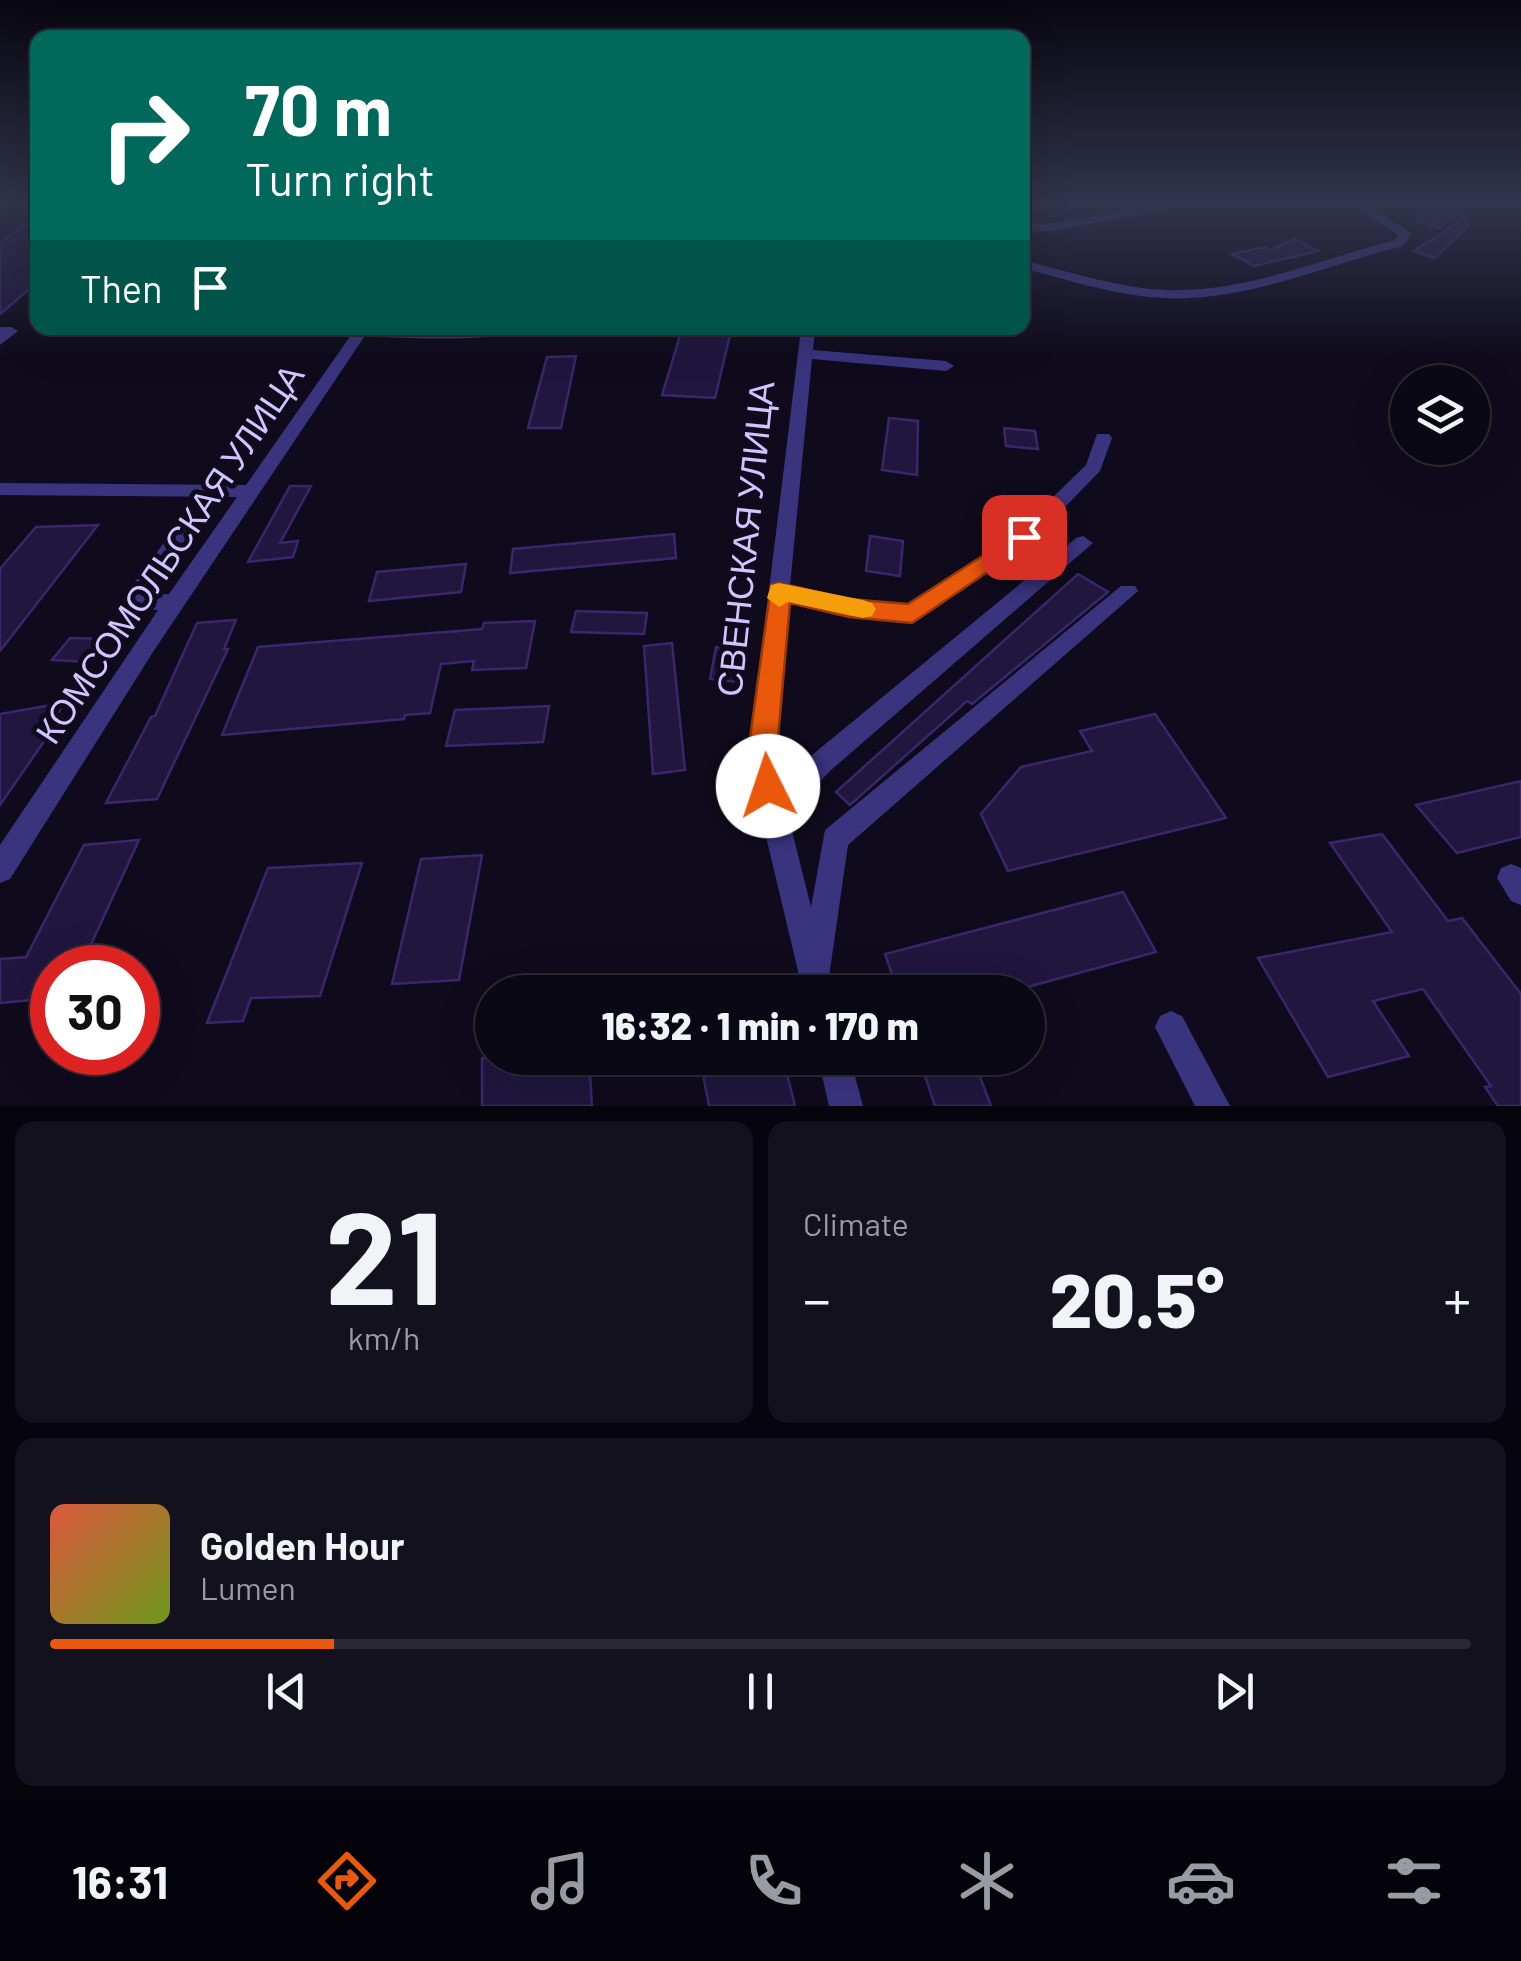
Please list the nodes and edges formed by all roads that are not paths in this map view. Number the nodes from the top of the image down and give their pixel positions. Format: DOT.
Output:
graph roads {
  1 [pos="1359,254"];
  2 [pos="1030,266"];
  3 [pos="0,331"];
  4 [pos="358,335"];
  5 [pos="807,338"];
  6 [pos="0,341"];
  7 [pos="946,366"];
  8 [pos="1103,438"];
  9 [pos="0,488"];
  10 [pos="250,491"];
  11 [pos="192,519"];
  12 [pos="1083,543"];
  13 [pos="1128,591"];
  14 [pos="779,592"];
  15 [pos="175,602"];
  16 [pos="774,810"];
  17 [pos="0,869"];
  18 [pos="814,975"];
  19 [pos="819,975"];
  20 [pos="1171,1027"];
  21 [pos="838,1075"];
  22 [pos="846,1106"];
  23 [pos="1214,1106"];
  1 -- 2 [label="street"];
  3 -- 6 [label="street"];
  4 -- 10 [label="street, КОМСОМОЛЬСКАЯ УЛИЦА"];
  5 -- 7 [label="street"];
  5 -- 14 [label="street, СВЕНСКАЯ УЛИЦА"];
  8 -- 14 [label="street"];
  9 -- 10 [label="street"];
  10 -- 15 [label="street, КОМСОМОЛЬСКАЯ УЛИЦА"];
  11 -- 15 [label="street"];
  12 -- 16 [label="street"];
  13 -- 19 [label="street"];
  14 -- 16 [label="street, СВЕНСКАЯ УЛИЦА"];
  15 -- 17 [label="street, КОМСОМОЛЬСКАЯ УЛИЦА"];
  16 -- 18 [label="street, СВЕНСКАЯ УЛИЦА"];
  20 -- 23 [label="street"];
  21 -- 22 [label="street"];
}
